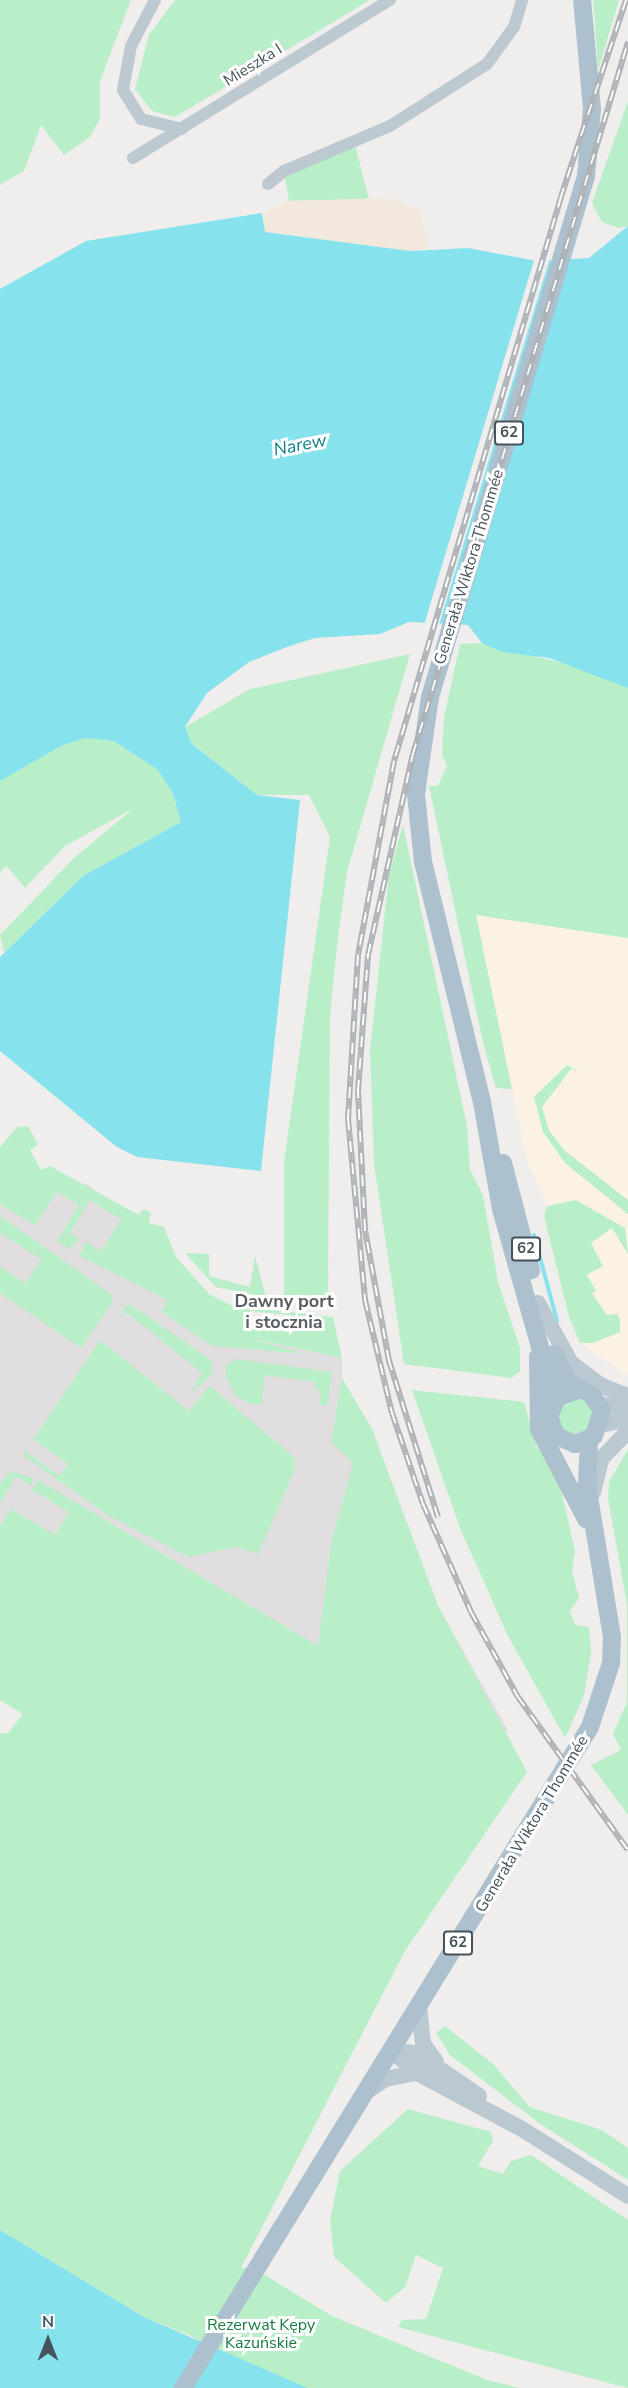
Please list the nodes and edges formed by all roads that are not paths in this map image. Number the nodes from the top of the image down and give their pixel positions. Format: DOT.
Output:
graph roads {
  1 [pos="155,0"];
  2 [pos="390,0"];
  3 [pos="522,0"];
  4 [pos="582,0"];
  5 [pos="182,129"];
  6 [pos="133,158"];
  7 [pos="268,184"];
  8 [pos="482,1102"];
  9 [pos="538,1303"];
  10 [pos="536,1332"];
  11 [pos="578,1390"];
  12 [pos="628,1396"];
  13 [pos="555,1400"];
  14 [pos="600,1405"];
  15 [pos="628,1407"];
  16 [pos="628,1419"];
  17 [pos="602,1425"];
  18 [pos="628,1431"];
  19 [pos="589,1440"];
  20 [pos="568,1443"];
  21 [pos="590,1521"];
  22 [pos="419,2006"];
  23 [pos="392,2050"];
  24 [pos="441,2066"];
  25 [pos="417,2073"];
  26 [pos="366,2092"];
  27 [pos="522,2129"];
  28 [pos="628,2196"];
  29 [pos="183,2388"];
  1 -- 5 [label="street"];
  2 -- 5 [label="street, Mieszka I"];
  3 -- 7 [label="street"];
  4 -- 8 [label="main road, Generała Wiktora Thommée / 62"];
  5 -- 6 [label="street, Mieszka I"];
  8 -- 9 [label="main road, Generała Wiktora Thommée / 62"];
  8 -- 10 [label="main road, Generała Wiktora Thommée / 62"];
  9 -- 11 [label="main road, Generała Wiktora Thommée / 62"];
  9 -- 12 [label="main road"];
  10 -- 13 [label="main road, Generała Wiktora Thommée / 62"];
  10 -- 21 [label="main road, 62"];
  11 -- 13 [label="main road"];
  11 -- 14 [label="main road, 62"];
  13 -- 20 [label="main road, 62"];
  14 -- 15 [label="main road"];
  14 -- 17 [label="main road"];
  16 -- 17 [label="main road"];
  17 -- 19 [label="main road"];
  18 -- 21 [label="main road"];
  19 -- 20 [label="main road"];
  19 -- 21 [label="main road, Generała Wiktora Thommée / 62"];
  20 -- 21 [label="main road, Generała Wiktora Thommée / 62"];
  21 -- 22 [label="main road, Generała Wiktora Thommée / 62"];
  22 -- 23 [label="main road, Generała Wiktora Thommée / 62"];
  22 -- 24 [label="main road"];
  23 -- 24 [label="main road"];
  23 -- 25 [label="main road"];
  23 -- 26 [label="main road, Generała Wiktora Thommée / 62"];
  24 -- 27 [label="main road"];
  25 -- 26 [label="main road"];
  25 -- 27 [label="main road"];
  26 -- 29 [label="main road, Generała Wiktora Thommée / 62"];
  27 -- 28 [label="main road"];
}
